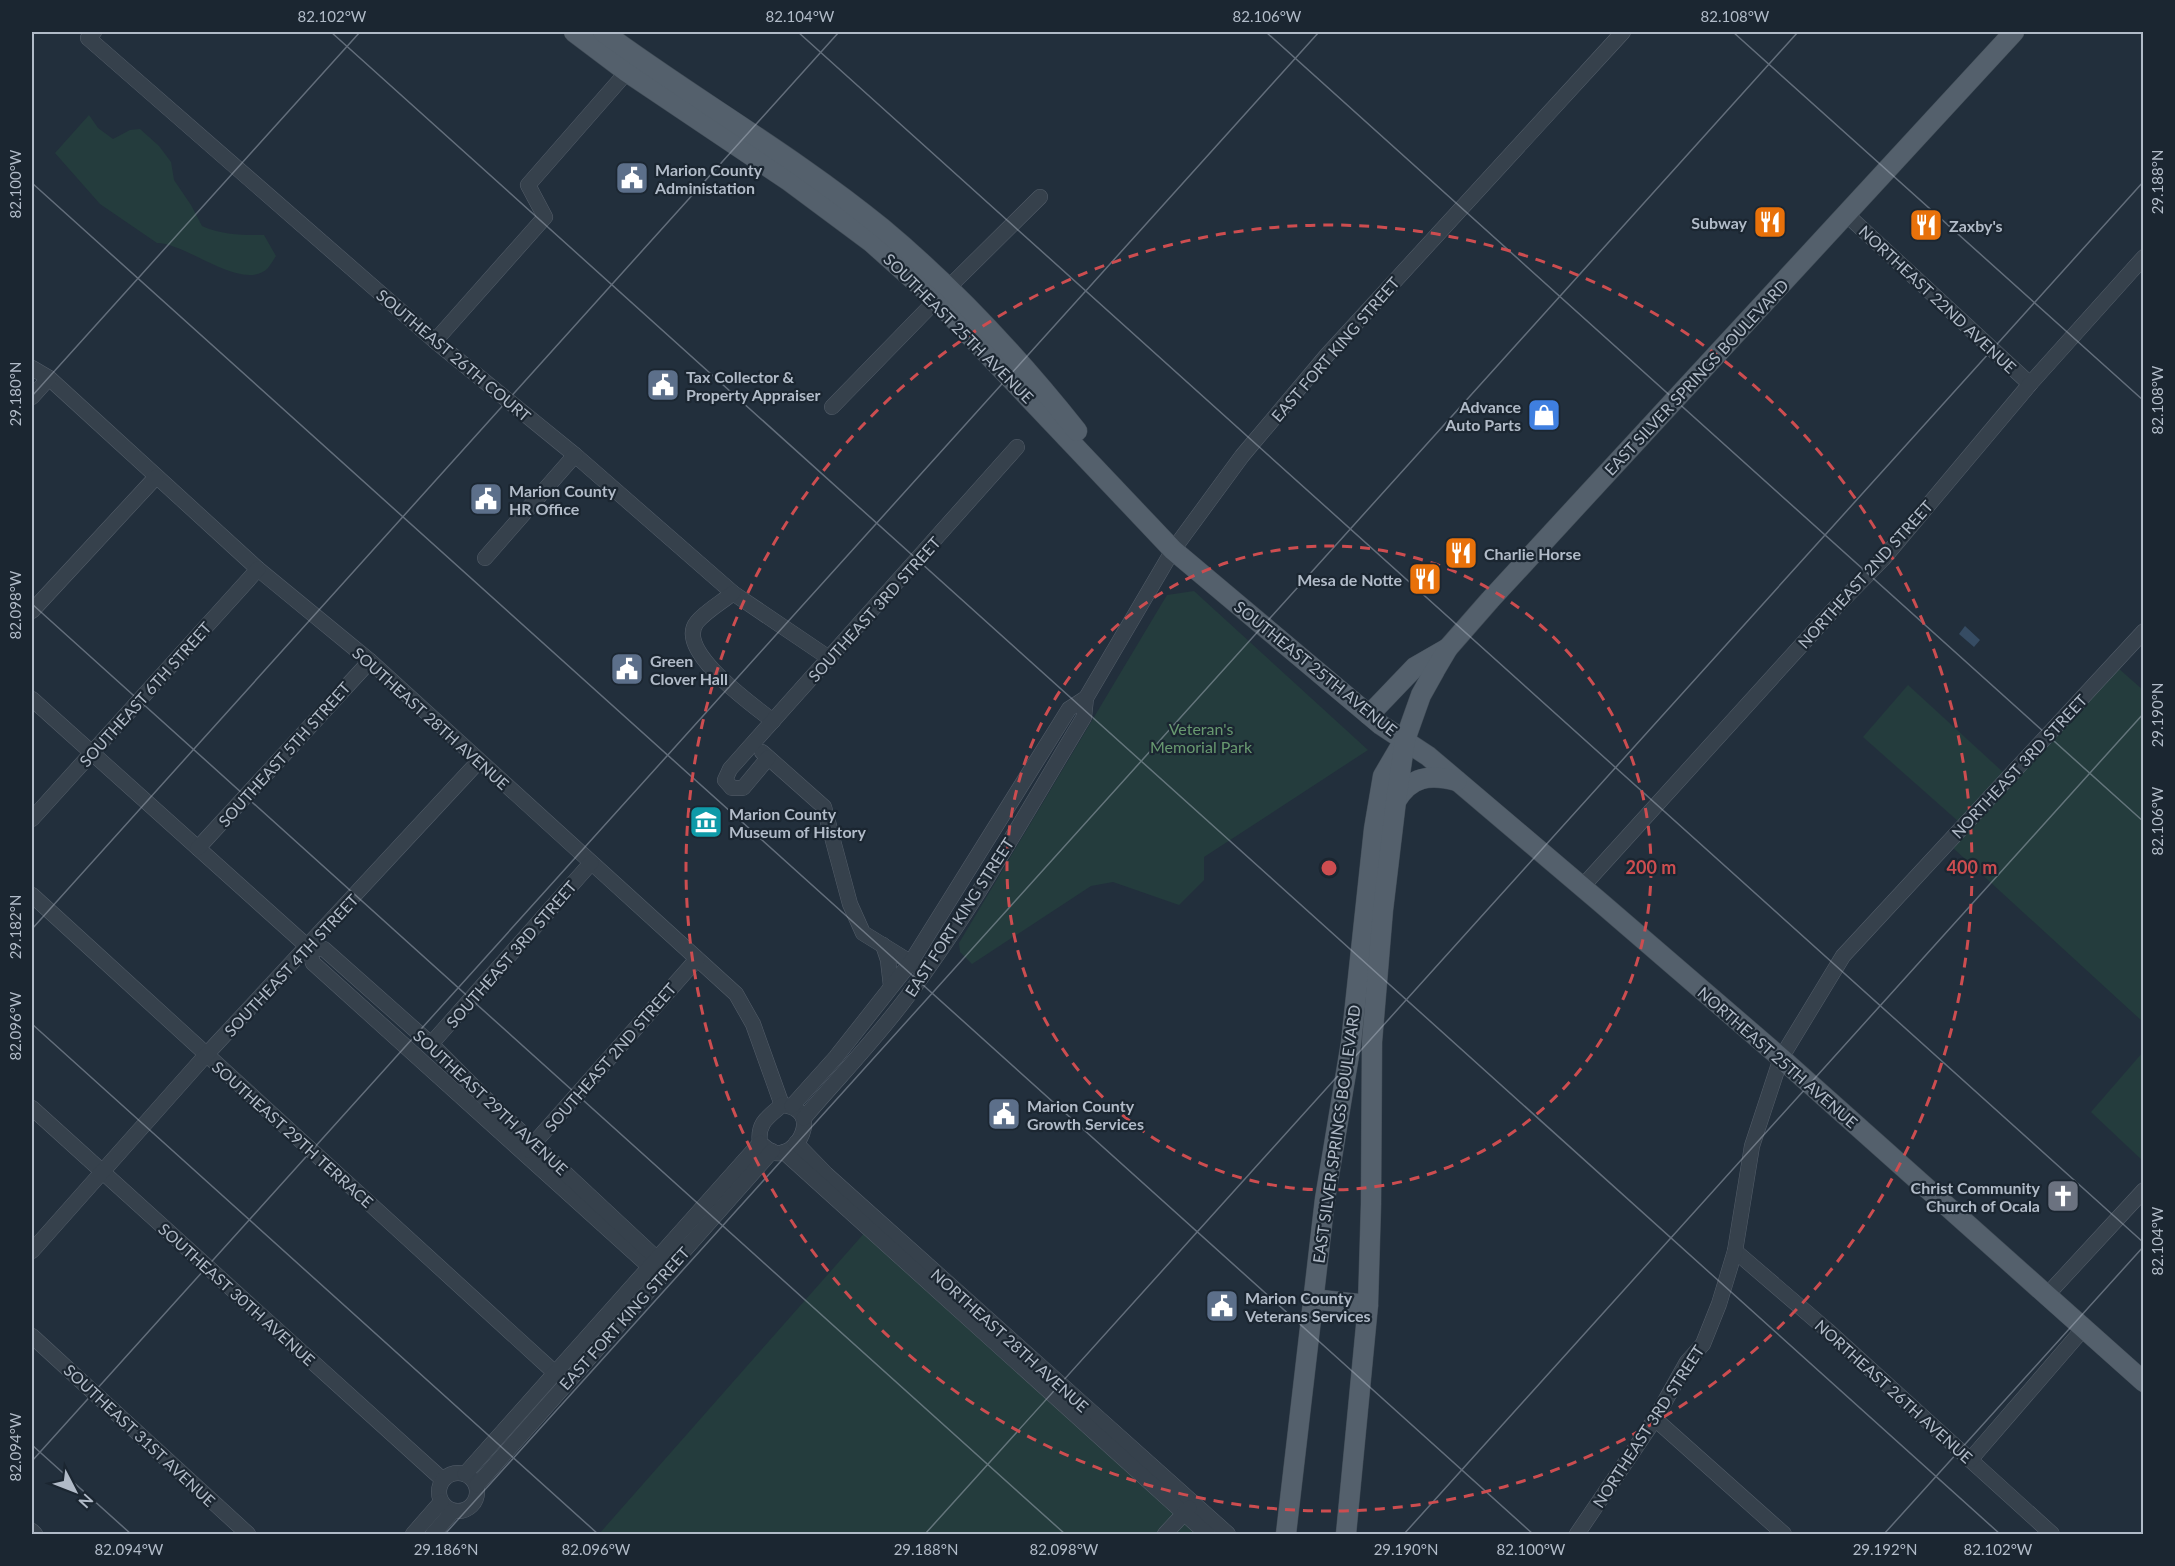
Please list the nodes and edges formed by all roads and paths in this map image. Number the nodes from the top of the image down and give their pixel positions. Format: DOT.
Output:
graph roads {
  1 [pos="574,32"];
  2 [pos="603,32"];
  3 [pos="1623,32"];
  4 [pos="2014,32"];
  5 [pos="91,35"];
  6 [pos="633,65"];
  7 [pos="1040,197"];
  8 [pos="1846,214"];
  9 [pos="2144,258"];
  10 [pos="942,294"];
  11 [pos="435,341"];
  12 [pos="32,368"];
  13 [pos="49,378"];
  14 [pos="2030,384"];
  15 [pos="32,397"];
  16 [pos="832,407"];
  17 [pos="1017,447"];
  18 [pos="575,455"];
  19 [pos="156,477"];
  20 [pos="1173,550"];
  21 [pos="484,558"];
  22 [pos="258,569"];
  23 [pos="733,593"];
  24 [pos="32,611"];
  25 [pos="2142,637"];
  26 [pos="1448,648"];
  27 [pos="829,658"];
  28 [pos="370,661"];
  29 [pos="1086,698"];
  30 [pos="32,699"];
  31 [pos="1369,715"];
  32 [pos="773,721"];
  33 [pos="1405,740"];
  34 [pos="753,744"];
  35 [pos="92,752"];
  36 [pos="768,758"];
  37 [pos="479,761"];
  38 [pos="1457,781"];
  39 [pos="1396,801"];
  40 [pos="32,819"];
  41 [pos="198,848"];
  42 [pos="591,863"];
  43 [pos="1582,888"];
  44 [pos="32,895"];
  45 [pos="932,931"];
  46 [pos="883,945"];
  47 [pos="308,948"];
  48 [pos="697,958"];
  49 [pos="911,962"];
  50 [pos="925,972"];
  51 [pos="891,986"];
  52 [pos="431,1044"];
  53 [pos="206,1055"];
  54 [pos="1781,1058"];
  55 [pos="773,1079"];
  56 [pos="806,1090"];
  57 [pos="787,1105"];
  58 [pos="32,1108"];
  59 [pos="804,1118"];
  60 [pos="778,1147"];
  61 [pos="529,1149"];
  62 [pos="100,1171"];
  63 [pos="2144,1190"];
  64 [pos="32,1251"];
  65 [pos="1735,1251"];
  66 [pos="653,1261"];
  67 [pos="664,1273"];
  68 [pos="2048,1295"];
  69 [pos="1312,1299"];
  70 [pos="1368,1305"];
  71 [pos="2084,1328"];
  72 [pos="32,1336"];
  73 [pos="554,1372"];
  74 [pos="2144,1382"];
  75 [pos="1655,1419"];
  76 [pos="1971,1460"];
  77 [pos="471,1479"];
  78 [pos="443,1480"];
  79 [pos="447,1507"];
  80 [pos="1188,1509"];
  81 [pos="32,1531"];
  82 [pos="35,1534"];
  83 [pos="248,1534"];
  84 [pos="413,1534"];
  85 [pos="433,1534"];
  86 [pos="1165,1534"];
  87 [pos="1207,1534"];
  88 [pos="1228,1534"];
  89 [pos="1286,1534"];
  90 [pos="1346,1534"];
  91 [pos="1577,1534"];
  92 [pos="1784,1534"];
  93 [pos="2052,1534"];
  1 -- 6 [label="main road, SOUTHEAST 25TH AVENUE"];
  2 -- 6 [label="main road, SOUTHEAST 25TH AVENUE"];
  3 -- 20 [label="street, EAST FORT KING STREET"];
  4 -- 8 [label="main road, EAST SILVER SPRINGS BOULEVARD"];
  5 -- 11 [label="street, SOUTHEAST 26TH COURT"];
  6 -- 10 [label="main road, SOUTHEAST 25TH AVENUE"];
  6 -- 11 [label="street"];
  7 -- 10 [label="street"];
  8 -- 14 [label="street, NORTHEAST 22ND AVENUE"];
  8 -- 26 [label="main road, EAST SILVER SPRINGS BOULEVARD"];
  9 -- 14 [label="street, NORTHEAST 2ND STREET"];
  10 -- 16 [label="street"];
  10 -- 20 [label="main road, SOUTHEAST 25TH AVENUE"];
  11 -- 18 [label="street, SOUTHEAST 26TH COURT"];
  12 -- 13 [label="street, SOUTHEAST 28TH AVENUE"];
  13 -- 15 [label="street"];
  13 -- 19 [label="street, SOUTHEAST 28TH AVENUE"];
  14 -- 43 [label="street, NORTHEAST 2ND STREET"];
  17 -- 27 [label="street, SOUTHEAST 3RD STREET"];
  18 -- 21 [label="street"];
  18 -- 23 [label="street, SOUTHEAST 26TH COURT"];
  19 -- 22 [label="street, SOUTHEAST 28TH AVENUE"];
  19 -- 24 [label="street"];
  20 -- 29 [label="street, EAST FORT KING STREET"];
  20 -- 31 [label="main road, SOUTHEAST 25TH AVENUE"];
  22 -- 28 [label="street, SOUTHEAST 28TH AVENUE"];
  22 -- 35 [label="street, SOUTHEAST 6TH STREET"];
  23 -- 27 [label="street, SOUTHEAST 26TH COURT"];
  23 -- 32 [label="street"];
  25 -- 54 [label="street, NORTHEAST 3RD STREET"];
  26 -- 31 [label="main road"];
  26 -- 33 [label="main road, EAST SILVER SPRINGS BOULEVARD"];
  27 -- 32 [label="street, SOUTHEAST 3RD STREET"];
  28 -- 37 [label="street, SOUTHEAST 28TH AVENUE"];
  28 -- 41 [label="street, SOUTHEAST 5TH STREET"];
  29 -- 45 [label="street, EAST FORT KING STREET"];
  29 -- 50 [label="street, EAST FORT KING STREET"];
  30 -- 35 [label="street, SOUTHEAST 29TH AVENUE"];
  31 -- 33 [label="main road, SOUTHEAST 25TH AVENUE"];
  32 -- 34 [label="street, SOUTHEAST 3RD STREET"];
  33 -- 38 [label="main road, NORTHEAST 25TH AVENUE"];
  33 -- 39 [label="main road, EAST SILVER SPRINGS BOULEVARD"];
  33 -- 69 [label="main road, EAST SILVER SPRINGS BOULEVARD"];
  34 -- 36 [label="street"];
  34 -- 36 [label="street, SOUTHEAST 3RD STREET"];
  35 -- 40 [label="street, SOUTHEAST 6TH STREET"];
  35 -- 41 [label="street, SOUTHEAST 29TH AVENUE"];
  36 -- 46 [label="street"];
  37 -- 42 [label="street, SOUTHEAST 28TH AVENUE"];
  37 -- 47 [label="street, SOUTHEAST 4TH STREET"];
  38 -- 39 [label="main road"];
  38 -- 43 [label="main road, NORTHEAST 25TH AVENUE"];
  39 -- 70 [label="main road, EAST SILVER SPRINGS BOULEVARD"];
  41 -- 47 [label="street, SOUTHEAST 29TH AVENUE"];
  42 -- 48 [label="street, SOUTHEAST 28TH AVENUE"];
  42 -- 52 [label="street, SOUTHEAST 3RD STREET"];
  43 -- 54 [label="main road, NORTHEAST 25TH AVENUE"];
  44 -- 53 [label="street, SOUTHEAST 29TH TERRACE"];
  45 -- 46 [label="street"];
  45 -- 49 [label="street, EAST FORT KING STREET"];
  46 -- 49 [label="street"];
  46 -- 51 [label="street"];
  47 -- 52 [label="street, SOUTHEAST 29TH AVENUE"];
  47 -- 53 [label="street, SOUTHEAST 4TH STREET"];
  47 -- 61 [label="street, SOUTHEAST 29TH AVENUE"];
  48 -- 55 [label="street, SOUTHEAST 28TH AVENUE"];
  48 -- 61 [label="street, SOUTHEAST 2ND STREET"];
  49 -- 50 [label="street"];
  49 -- 51 [label="street, EAST FORT KING STREET"];
  50 -- 59 [label="street, EAST FORT KING STREET"];
  51 -- 56 [label="street, EAST FORT KING STREET"];
  52 -- 61 [label="street, SOUTHEAST 29TH AVENUE"];
  53 -- 62 [label="street, SOUTHEAST 4TH STREET"];
  53 -- 73 [label="street, SOUTHEAST 29TH TERRACE"];
  54 -- 65 [label="street, NORTHEAST 3RD STREET"];
  54 -- 68 [label="main road, NORTHEAST 25TH AVENUE"];
  55 -- 56 [label="street"];
  55 -- 57 [label="street, SOUTHEAST 28TH AVENUE"];
  56 -- 57 [label="street, EAST FORT KING STREET"];
  57 -- 59 [label="street"];
  57 -- 60 [label="street"];
  58 -- 62 [label="street, SOUTHEAST 30TH AVENUE"];
  59 -- 60 [label="street"];
  60 -- 66 [label="street, EAST FORT KING STREET"];
  60 -- 67 [label="street, EAST FORT KING STREET"];
  60 -- 80 [label="street, NORTHEAST 28TH AVENUE"];
  61 -- 66 [label="street, SOUTHEAST 29TH AVENUE"];
  62 -- 64 [label="street, SOUTHEAST 4TH STREET"];
  62 -- 78 [label="street, SOUTHEAST 30TH AVENUE"];
  63 -- 68 [label="street"];
  65 -- 75 [label="street, NORTHEAST 3RD STREET"];
  65 -- 76 [label="street, NORTHEAST 26TH AVENUE"];
  66 -- 67 [label="street, SOUTHEAST 29TH AVENUE"];
  66 -- 73 [label="street, EAST FORT KING STREET"];
  67 -- 77 [label="street, EAST FORT KING STREET"];
  68 -- 71 [label="main road, NORTHEAST 25TH AVENUE"];
  69 -- 70 [label="main road"];
  69 -- 89 [label="main road, EAST SILVER SPRINGS BOULEVARD"];
  70 -- 90 [label="main road, EAST SILVER SPRINGS BOULEVARD"];
  71 -- 74 [label="main road, NORTHEAST 25TH AVENUE"];
  71 -- 76 [label="street"];
  72 -- 83 [label="street, SOUTHEAST 31ST AVENUE"];
  73 -- 77 [label="street, EAST FORT KING STREET"];
  75 -- 91 [label="street, NORTHEAST 3RD STREET"];
  75 -- 92 [label="street"];
  76 -- 93 [label="street, NORTHEAST 26TH AVENUE"];
  77 -- 78 [label="street"];
  77 -- 79 [label="street, EAST FORT KING STREET"];
  78 -- 79 [label="street"];
  79 -- 84 [label="street, EAST FORT KING STREET"];
  79 -- 85 [label="street, EAST FORT KING STREET"];
  80 -- 86 [label="street"];
  80 -- 87 [label="street, NORTHEAST 28TH AVENUE"];
  80 -- 88 [label="street, NORTHEAST 28TH AVENUE"];
  81 -- 82 [label="street"];
}
